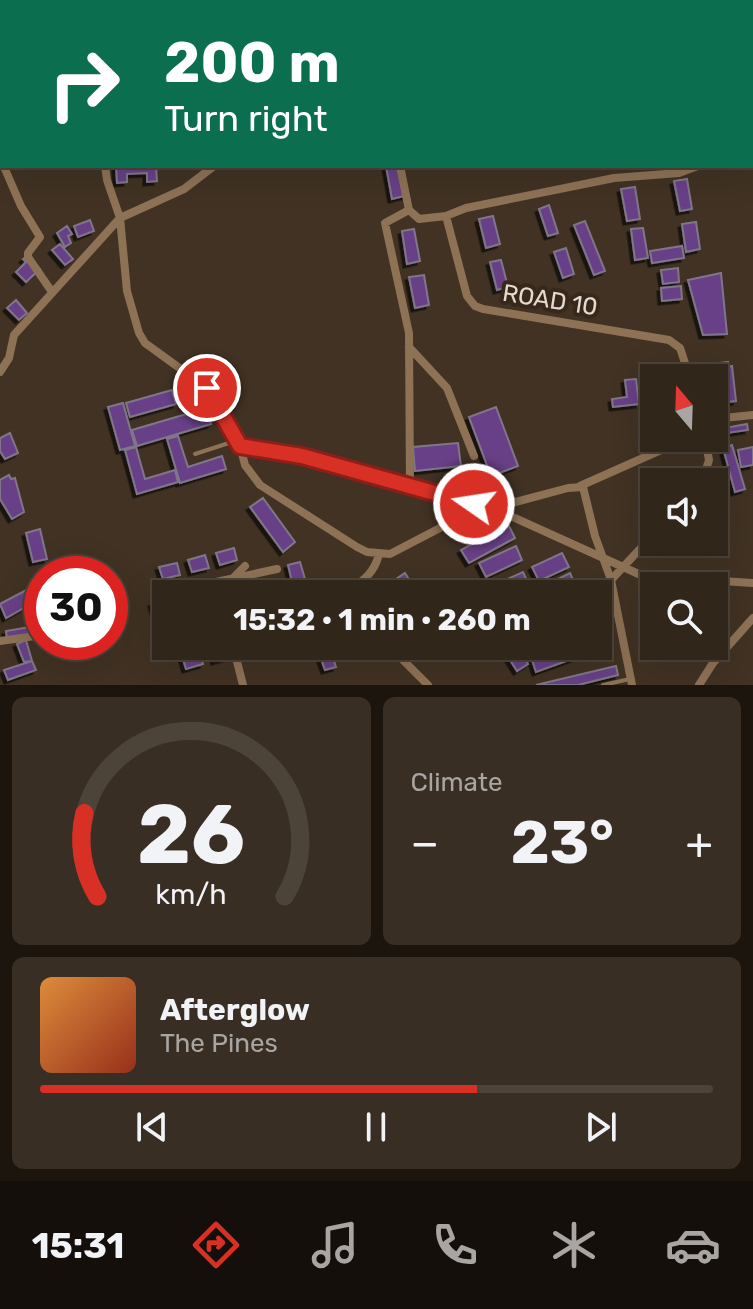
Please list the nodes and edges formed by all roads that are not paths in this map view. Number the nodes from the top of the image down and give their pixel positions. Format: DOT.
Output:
graph roads {
  1 [pos="105,168"];
  2 [pos="211,168"];
  3 [pos="400,168"];
  4 [pos="693,168"];
  5 [pos="5,169"];
  6 [pos="409,210"];
  7 [pos="446,216"];
  8 [pos="120,218"];
  9 [pos="52,292"];
  10 [pos="409,347"];
  11 [pos="685,364"];
  12 [pos="0,372"];
  13 [pos="748,414"];
  14 [pos="728,417"];
  15 [pos="753,422"];
  16 [pos="239,443"];
  17 [pos="656,452"];
  18 [pos="195,454"];
  19 [pos="474,456"];
  20 [pos="579,486"];
  21 [pos="410,488"];
  22 [pos="495,509"];
  23 [pos="640,548"];
  24 [pos="379,554"];
  25 [pos="603,557"];
  26 [pos="245,566"];
  27 [pos="621,566"];
  28 [pos="277,569"];
  29 [pos="367,578"];
  30 [pos="232,579"];
  31 [pos="228,580"];
  32 [pos="364,580"];
  33 [pos="611,580"];
  34 [pos="753,583"];
  35 [pos="612,585"];
  36 [pos="753,613"];
  37 [pos="24,637"];
  38 [pos="1,640"];
  39 [pos="237,660"];
  40 [pos="403,660"];
  41 [pos="631,682"];
  42 [pos="243,685"];
  43 [pos="428,685"];
  44 [pos="603,685"];
  45 [pos="699,685"];
  1 -- 8 [label="street"];
  2 -- 8 [label="street"];
  3 -- 6 [label="street"];
  4 -- 7 [label="street"];
  5 -- 9 [label="street"];
  6 -- 7 [label="street"];
  6 -- 10 [label="street"];
  7 -- 11 [label="street, ROAD 10"];
  8 -- 9 [label="street"];
  8 -- 16 [label="street"];
  9 -- 12 [label="street"];
  10 -- 19 [label="street"];
  10 -- 21 [label="street"];
  13 -- 14 [label="street"];
  13 -- 15 [label="street"];
  16 -- 18 [label="lane"];
  16 -- 21 [label="street"];
  16 -- 24 [label="street"];
  17 -- 20 [label="street"];
  20 -- 22 [label="street"];
  20 -- 25 [label="street"];
  21 -- 22 [label="street"];
  22 -- 24 [label="street"];
  22 -- 25 [label="street"];
  23 -- 27 [label="street"];
  24 -- 29 [label="street"];
  25 -- 27 [label="street"];
  25 -- 33 [label="street"];
  26 -- 30 [label="street"];
  27 -- 33 [label="street"];
  27 -- 34 [label="street"];
  28 -- 30 [label="street"];
  29 -- 32 [label="street"];
  30 -- 31 [label="street"];
  35 -- 41 [label="street"];
  36 -- 45 [label="street"];
  37 -- 38 [label="street"];
  39 -- 42 [label="street"];
  40 -- 43 [label="street"];
  41 -- 44 [label="lane"];
}
